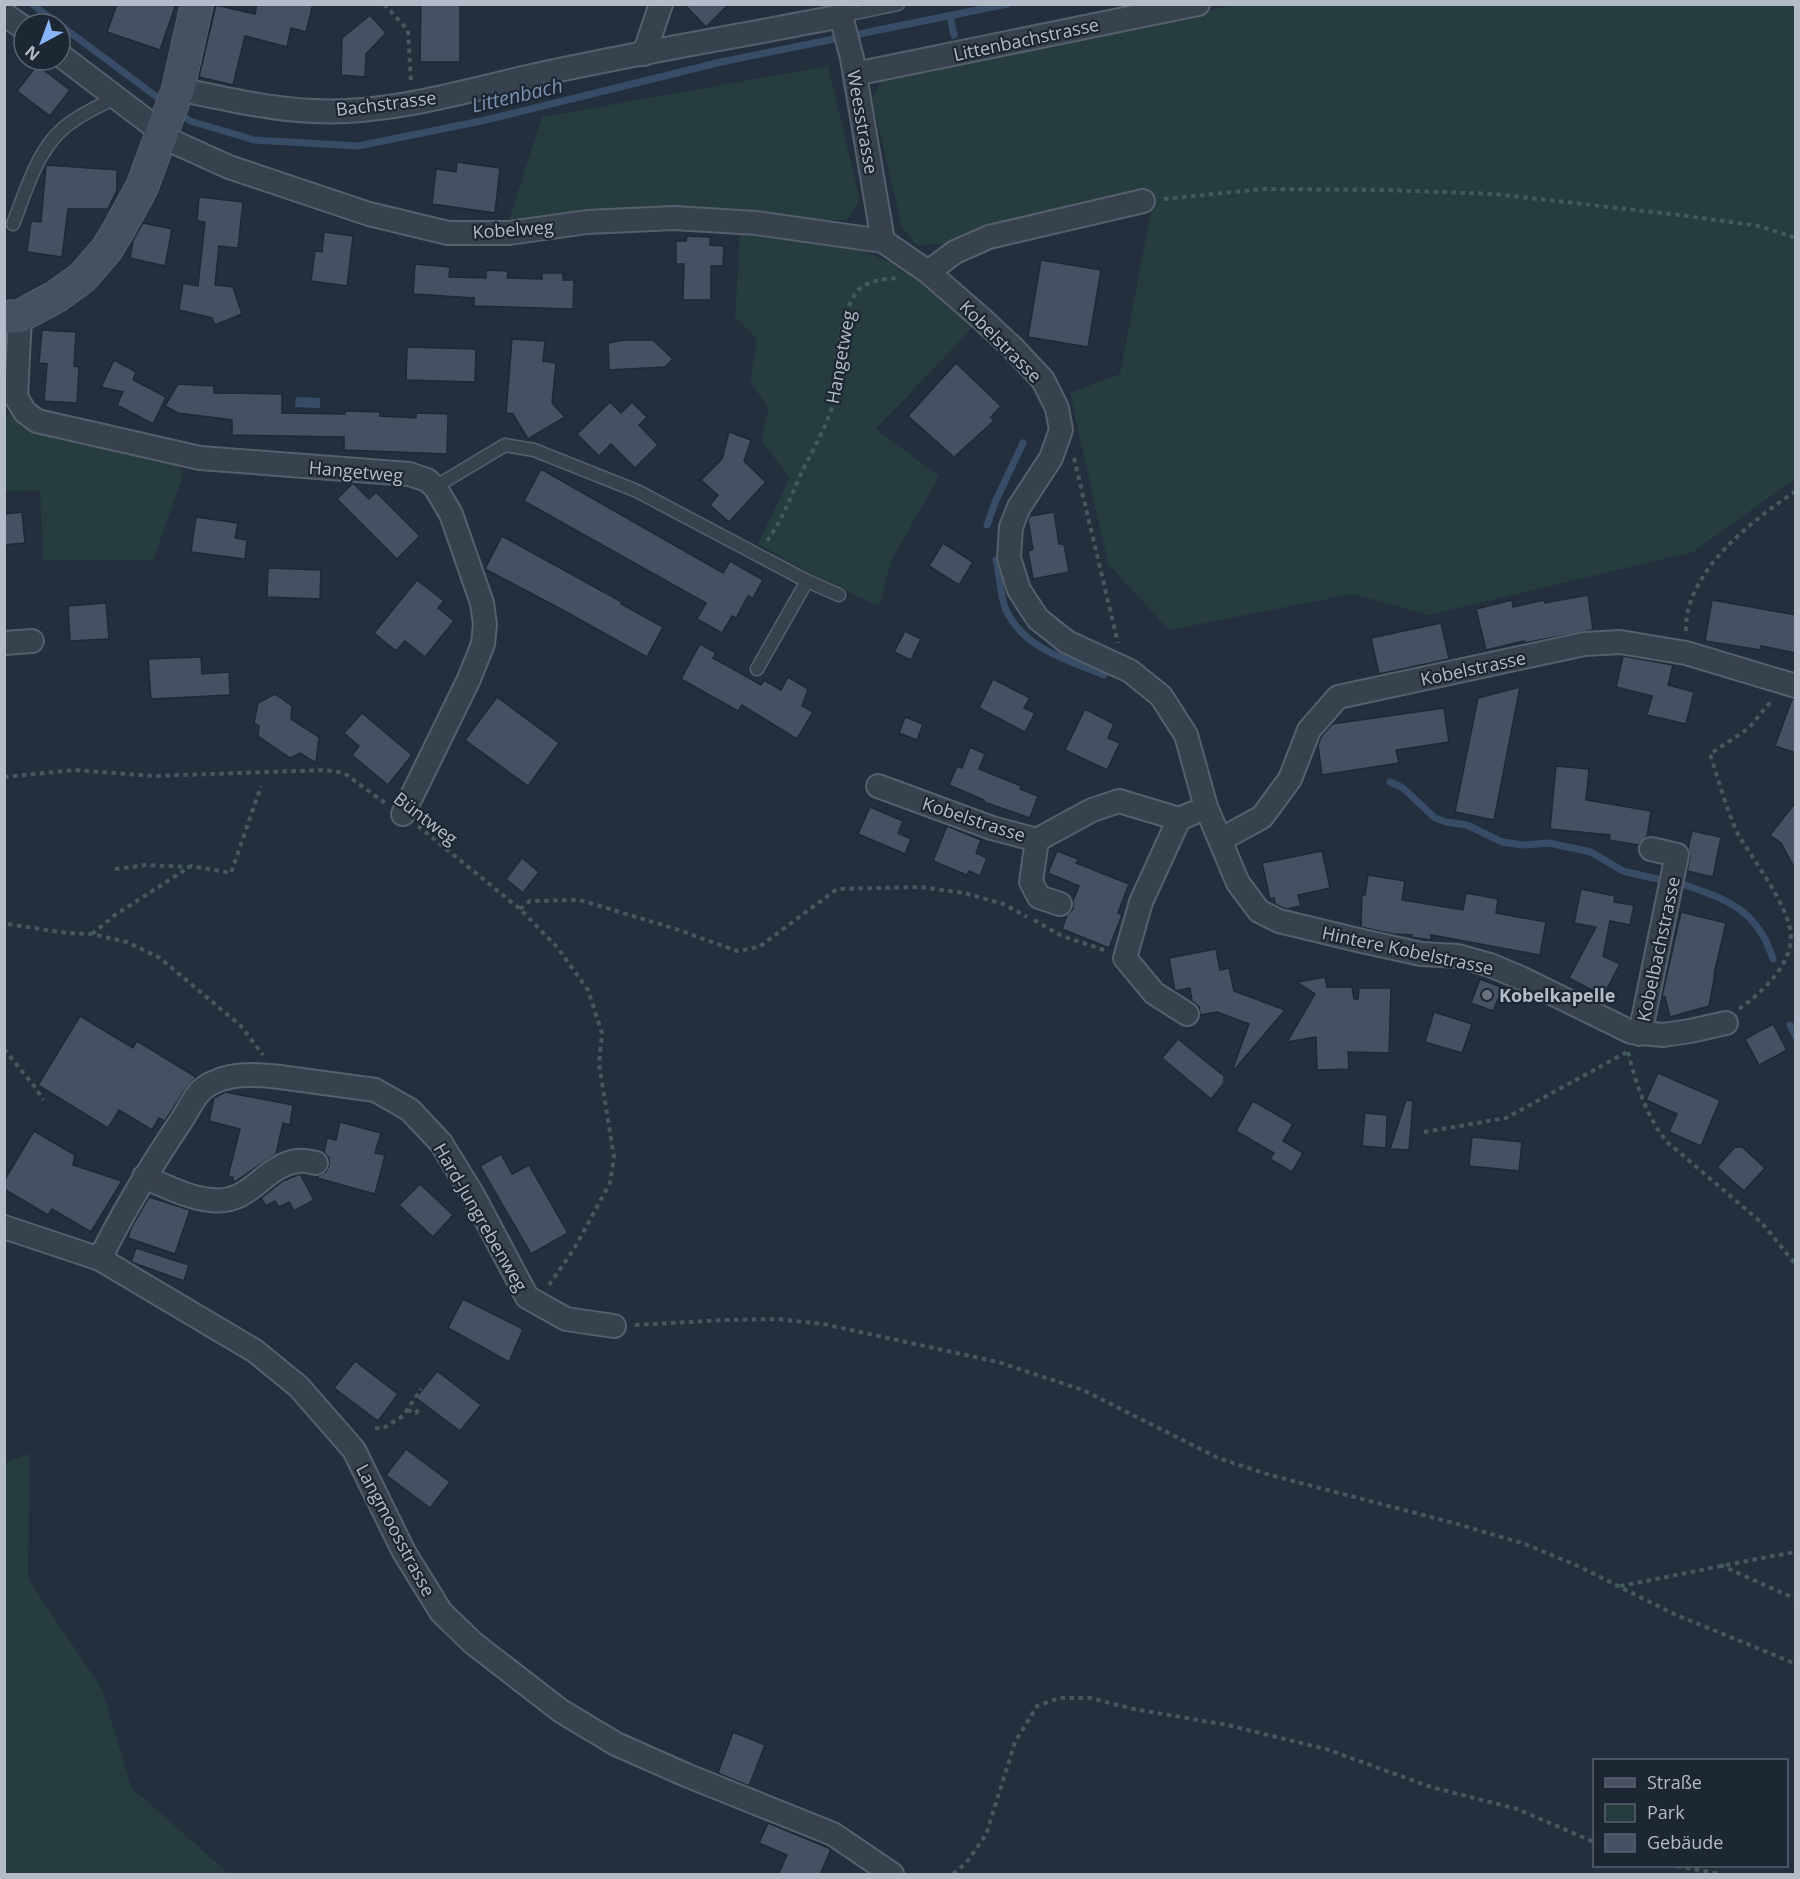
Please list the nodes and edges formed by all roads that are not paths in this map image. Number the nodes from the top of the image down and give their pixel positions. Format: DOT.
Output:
graph roads {
  1 [pos="197,4"];
  2 [pos="661,4"];
  3 [pos="898,4"];
  4 [pos="1197,4"];
  5 [pos="843,15"];
  6 [pos="644,54"];
  7 [pos="72,64"];
  8 [pos="853,66"];
  9 [pos="117,98"];
  10 [pos="170,108"];
  11 [pos="1143,201"];
  12 [pos="13,224"];
  13 [pos="883,241"];
  14 [pos="928,272"];
  15 [pos="12,317"];
  16 [pos="435,487"];
  17 [pos="807,581"];
  18 [pos="839,595"];
  19 [pos="32,641"];
  20 [pos="4,643"];
  21 [pos="757,669"];
  22 [pos="1790,684"];
  23 [pos="878,786"];
  24 [pos="1206,807"];
  25 [pos="403,814"];
  26 [pos="1179,819"];
  27 [pos="1037,840"];
  28 [pos="1220,840"];
  29 [pos="1650,849"];
  30 [pos="1060,904"];
  31 [pos="1187,1014"];
  32 [pos="1726,1023"];
  33 [pos="1633,1039"];
  34 [pos="316,1164"];
  35 [pos="144,1177"];
  36 [pos="4,1227"];
  37 [pos="100,1259"];
  38 [pos="614,1326"];
  39 [pos="892,1875"];
  1 -- 10 [label="street"];
  2 -- 6 [label="street"];
  3 -- 5 [label="lane"];
  4 -- 8 [label="street, Littenbachstrasse"];
  5 -- 6 [label="street, Bachstrasse"];
  5 -- 8 [label="street, Weesstrasse"];
  6 -- 10 [label="street, Bachstrasse"];
  7 -- 9 [label="street, Kobelweg"];
  8 -- 13 [label="street, Weesstrasse"];
  9 -- 10 [label="street, Kobelweg"];
  9 -- 12 [label="lane"];
  10 -- 13 [label="street, Kobelweg"];
  10 -- 15 [label="street"];
  11 -- 14 [label="street"];
  13 -- 14 [label="street, Kobelstrasse"];
  14 -- 24 [label="street, Kobelstrasse"];
  15 -- 16 [label="street, Hangetweg"];
  16 -- 17 [label="lane"];
  16 -- 25 [label="street"];
  17 -- 18 [label="lane"];
  17 -- 21 [label="lane"];
  19 -- 20 [label="street"];
  22 -- 28 [label="street, Kobelstrasse"];
  23 -- 27 [label="street, Kobelstrasse"];
  24 -- 26 [label="street"];
  24 -- 28 [label="street"];
  26 -- 27 [label="street, Kobelstrasse"];
  26 -- 31 [label="street"];
  27 -- 30 [label="street, Kobelstrasse"];
  28 -- 33 [label="street, Hintere Kobelstrasse"];
  29 -- 33 [label="street, Kobelbachstrasse"];
  32 -- 33 [label="street, Hintere Kobelstrasse"];
  34 -- 35 [label="street"];
  35 -- 37 [label="street, Hard-Jungrebenweg"];
  35 -- 38 [label="street, Hard-Jungrebenweg"];
  36 -- 37 [label="street, Langmoosstrasse"];
  37 -- 39 [label="street, Langmoosstrasse"];
}
